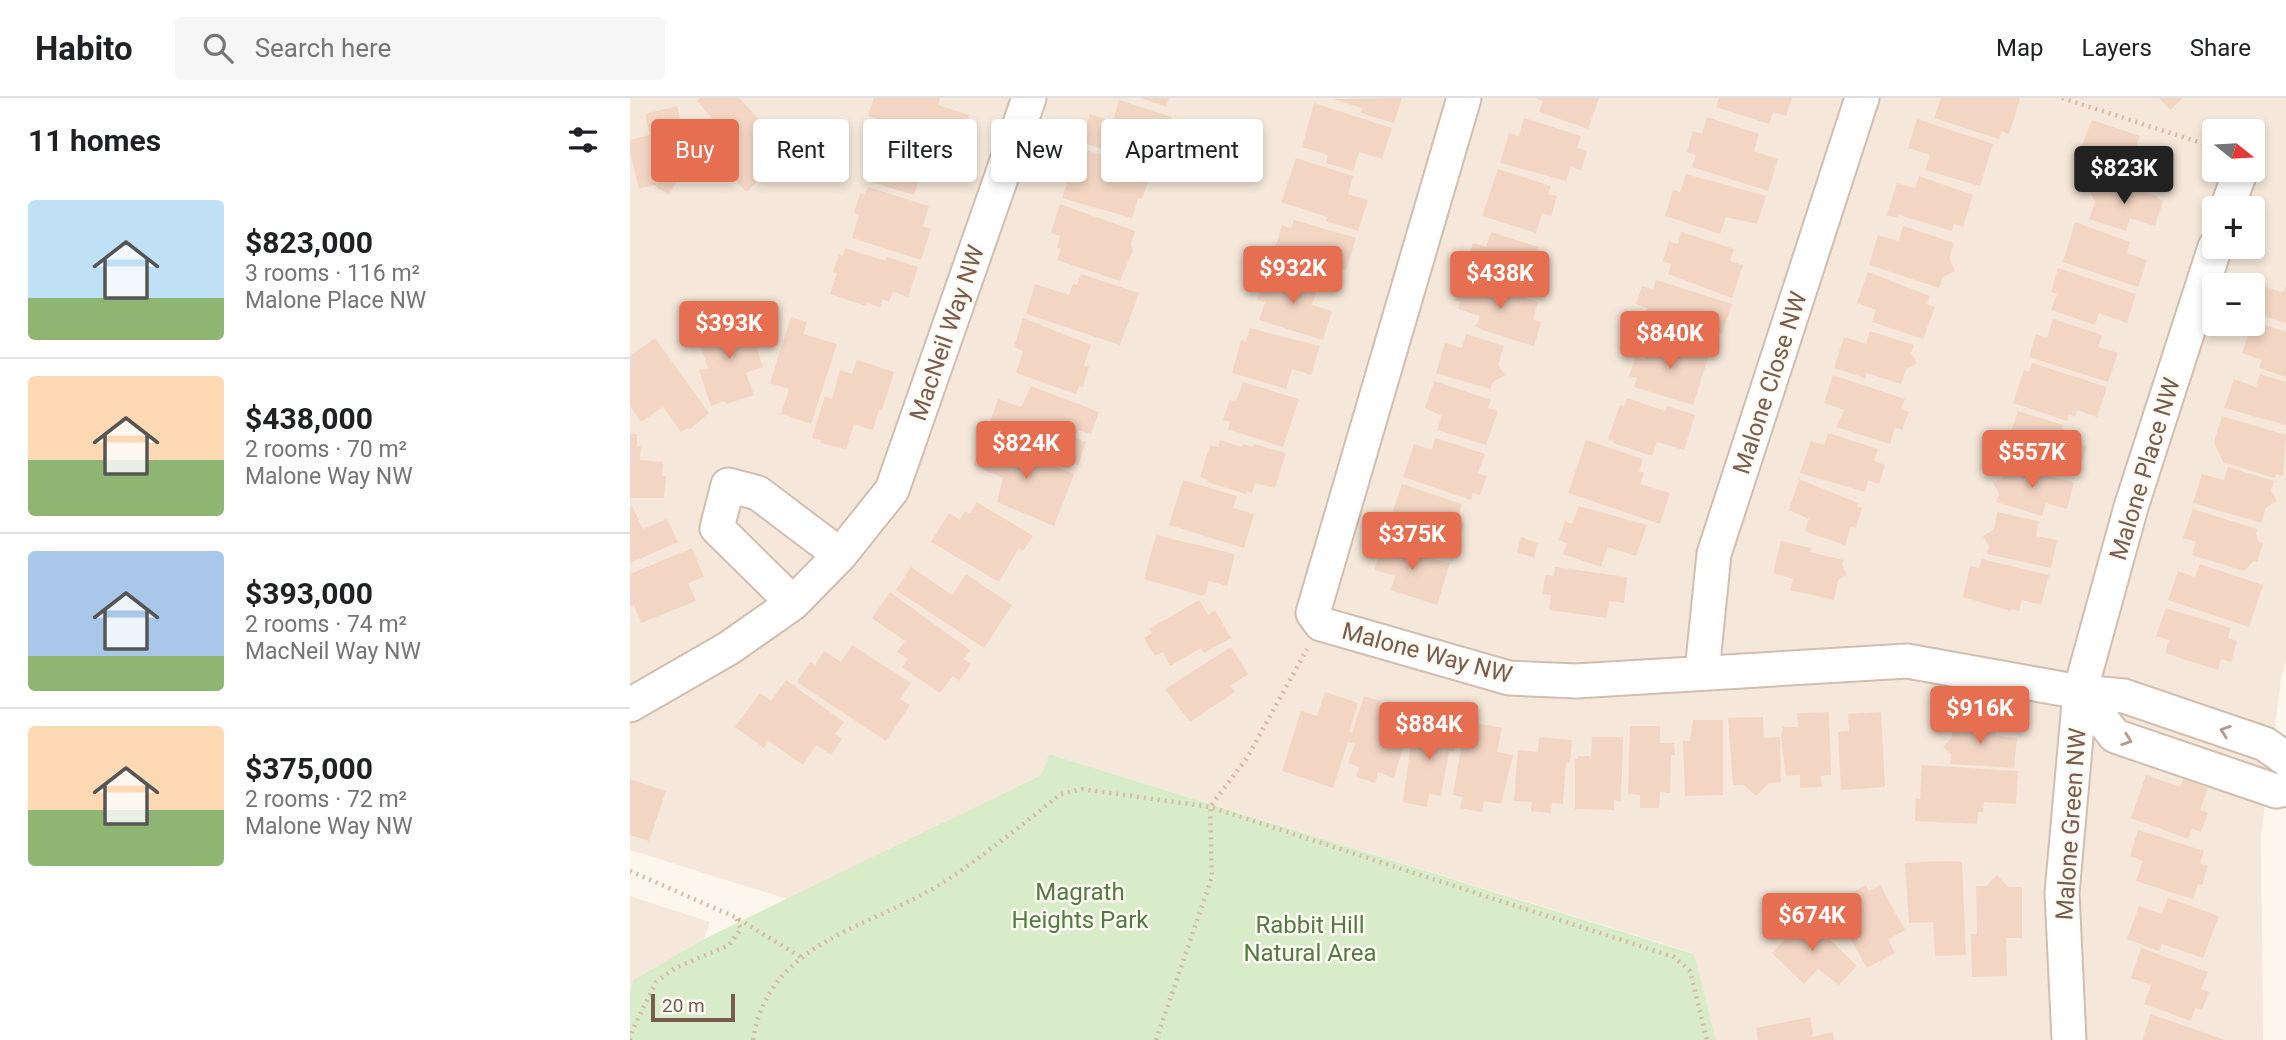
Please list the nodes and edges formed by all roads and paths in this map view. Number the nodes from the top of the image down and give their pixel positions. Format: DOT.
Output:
graph roads {
  1 [pos="1029,98"];
  2 [pos="1464,98"];
  3 [pos="1861,98"];
  4 [pos="2062,98"];
  5 [pos="2202,143"];
  6 [pos="2211,259"];
  7 [pos="840,555"];
  8 [pos="793,603"];
  9 [pos="1321,624"];
  10 [pos="1702,672"];
  11 [pos="2080,692"];
  12 [pos="630,705"];
  13 [pos="2286,759"];
  14 [pos="2286,789"];
  15 [pos="1210,807"];
  16 [pos="630,871"];
  17 [pos="735,917"];
  18 [pos="801,957"];
  19 [pos="630,1040"];
  20 [pos="753,1040"];
  21 [pos="1156,1040"];
  22 [pos="1707,1040"];
  23 [pos="2069,1040"];
  1 -- 7 [label="street, MacNeil Way NW"];
  2 -- 9 [label="street, Malone Way NW"];
  3 -- 10 [label="street, Malone Close NW"];
  4 -- 5 [label="path"];
  6 -- 11 [label="street, Malone Place NW"];
  7 -- 8 [label="street, MacNeil Way NW"];
  7 -- 8 [label="street"];
  8 -- 12 [label="street, MacNeil Way NW"];
  9 -- 10 [label="street, Malone Way NW"];
  9 -- 15 [label="path"];
  10 -- 11 [label="street, Malone Way NW"];
  13 -- 11 [label="street, Malone Way NW, one-way"];
  11 -- 14 [label="street, one-way"];
  11 -- 23 [label="street, Malone Green NW"];
  15 -- 18 [label="path"];
  15 -- 21 [label="path"];
  15 -- 22 [label="path"];
  16 -- 17 [label="path"];
  17 -- 18 [label="path"];
  17 -- 19 [label="path"];
  18 -- 20 [label="path"];
}
